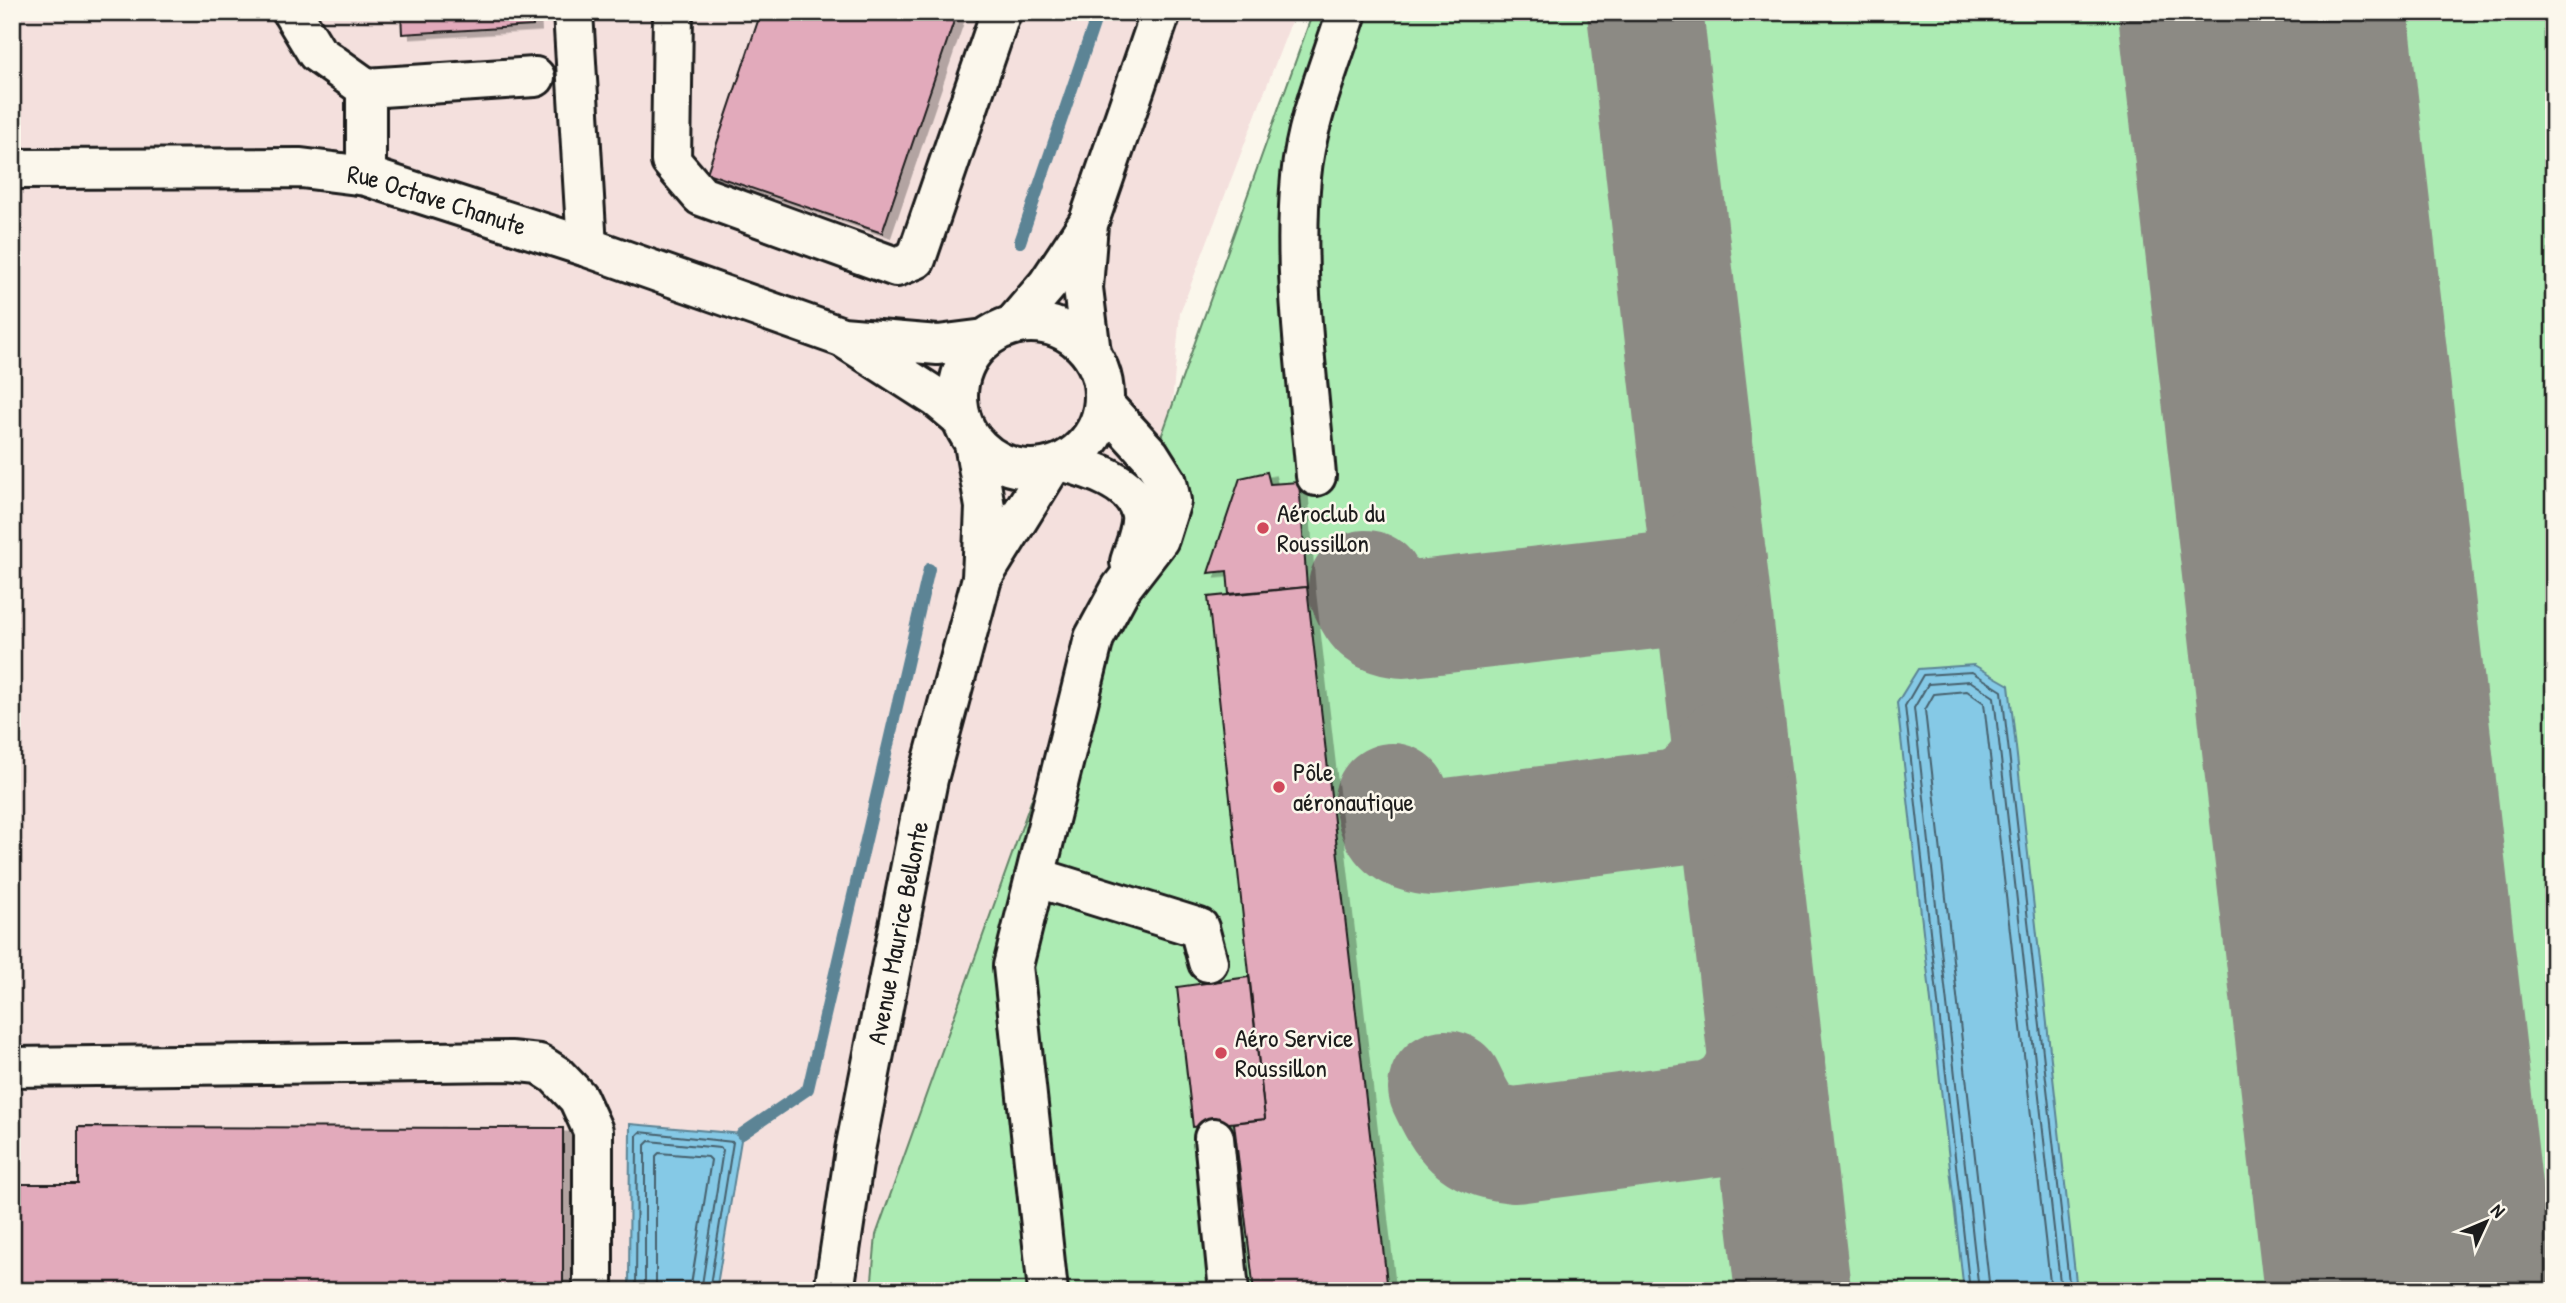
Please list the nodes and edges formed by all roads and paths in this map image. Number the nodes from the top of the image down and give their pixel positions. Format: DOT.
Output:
graph roads {
  1 [pos="292,12"];
  2 [pos="573,12"];
  3 [pos="673,12"];
  4 [pos="1001,12"];
  5 [pos="1161,12"];
  6 [pos="1347,12"];
  7 [pos="535,77"];
  8 [pos="366,88"];
  9 [pos="12,169"];
  10 [pos="366,176"];
  11 [pos="1088,224"];
  12 [pos="587,247"];
  13 [pos="999,332"];
  14 [pos="842,337"];
  15 [pos="1091,353"];
  16 [pos="1104,405"];
  17 [pos="968,430"];
  18 [pos="1057,465"];
  19 [pos="1316,476"];
  20 [pos="982,578"];
  21 [pos="1121,588"];
  22 [pos="1035,877"];
  23 [pos="1208,962"];
  24 [pos="12,1067"];
  25 [pos="1214,1138"];
  26 [pos="593,1291"];
  27 [pos="834,1291"];
  28 [pos="1048,1291"];
  29 [pos="1229,1291"];
  1 -- 8 [label="street"];
  2 -- 12 [label="street"];
  3 -- 4 [label="street"];
  5 -- 11 [label="street"];
  6 -- 19 [label="street"];
  7 -- 8 [label="street"];
  8 -- 10 [label="street"];
  9 -- 10 [label="street, Rue Octave Chanute"];
  10 -- 12 [label="street, Rue Octave Chanute"];
  11 -- 13 [label="street"];
  11 -- 15 [label="street"];
  12 -- 14 [label="street, Rue Octave Chanute"];
  13 -- 14 [label="street, Rue Octave Chanute"];
  13 -- 15 [label="street"];
  13 -- 17 [label="street"];
  14 -- 17 [label="street, Rue Octave Chanute"];
  15 -- 16 [label="street"];
  16 -- 18 [label="street"];
  16 -- 21 [label="street"];
  17 -- 18 [label="street"];
  17 -- 20 [label="street, Avenue Maurice Bellonte"];
  18 -- 20 [label="street, Avenue Maurice Bellonte"];
  18 -- 21 [label="street"];
  20 -- 27 [label="street, Avenue Maurice Bellonte"];
  21 -- 22 [label="street"];
  22 -- 23 [label="street"];
  22 -- 28 [label="street"];
  24 -- 26 [label="street"];
  25 -- 29 [label="street"];
}
